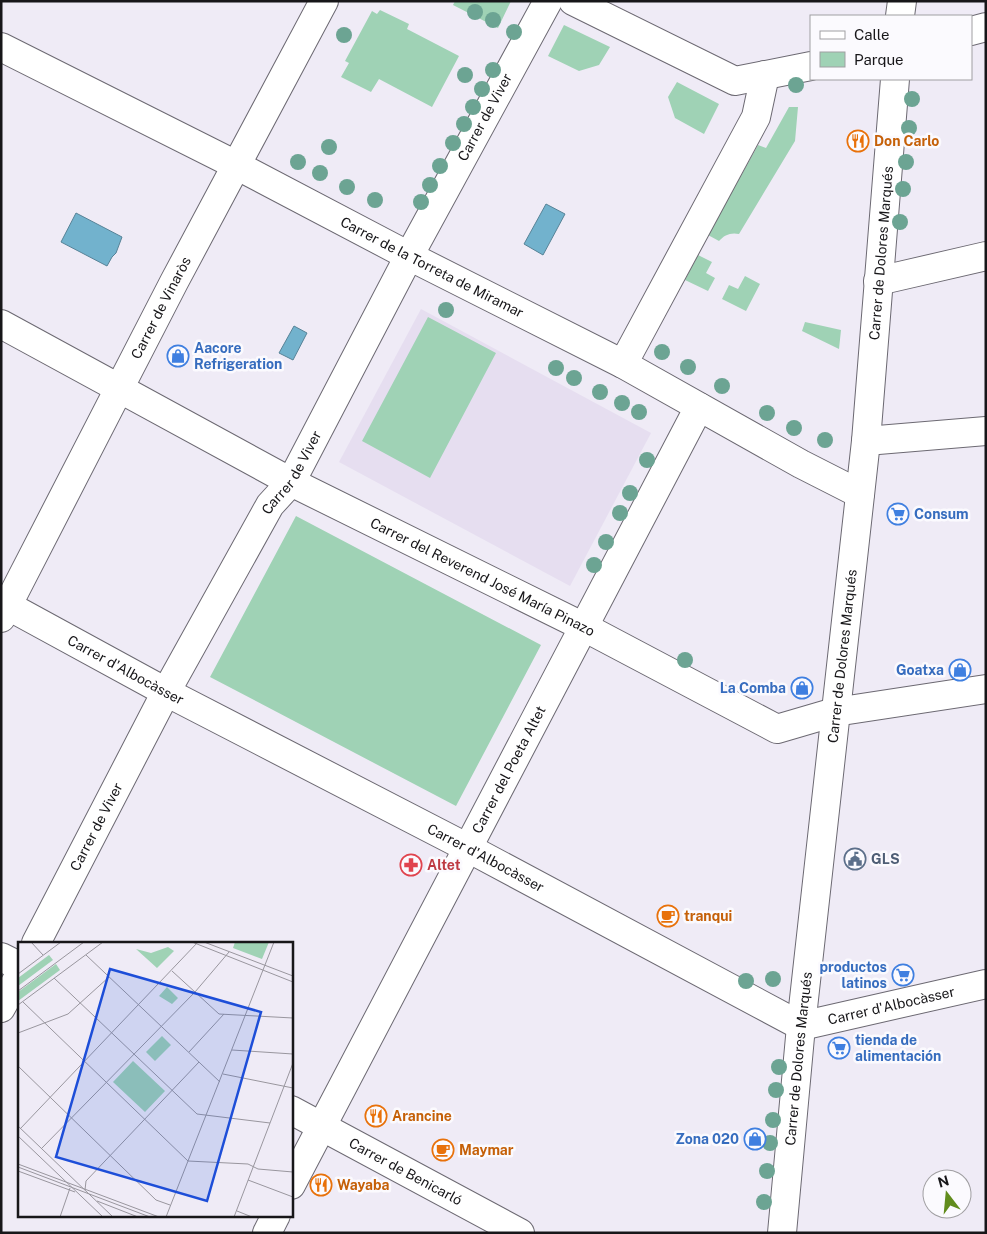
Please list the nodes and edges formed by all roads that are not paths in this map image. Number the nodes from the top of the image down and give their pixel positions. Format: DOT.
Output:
graph roads {
  1 [pos="324,1"];
  2 [pos="548,1"];
  3 [pos="573,1"];
  4 [pos="902,1"];
  5 [pos="900,15"];
  6 [pos="986,27"];
  7 [pos="972,30"];
  8 [pos="2,49"];
  9 [pos="810,66"];
  10 [pos="766,75"];
  11 [pos="895,80"];
  12 [pos="236,165"];
  13 [pos="409,256"];
  14 [pos="986,256"];
  15 [pos="878,281"];
  16 [pos="1,324"];
  17 [pos="623,364"];
  18 [pos="119,387"];
  19 [pos="699,407"];
  20 [pos="986,431"];
  21 [pos="866,441"];
  22 [pos="291,482"];
  23 [pos="860,494"];
  24 [pos="4,608"];
  25 [pos="584,627"];
  26 [pos="986,689"];
  27 [pos="166,692"];
  28 [pos="835,712"];
  29 [pos="468,848"];
  30 [pos="37,942"];
  31 [pos="1,957"];
  32 [pos="18,966"];
  33 [pos="18,978"];
  34 [pos="986,984"];
  35 [pos="1,1008"];
  36 [pos="802,1026"];
  37 [pos="292,1111"];
  38 [pos="321,1126"];
  39 [pos="292,1183"];
  40 [pos="276,1216"];
  41 [pos="267,1233"];
  42 [pos="520,1233"];
  43 [pos="782,1233"];
  1 -- 12 [label="street, Carrer de Vinaròs"];
  2 -- 13 [label="street, Carrer de Viver"];
  3 -- 10 [label="street"];
  4 -- 5 [label="street"];
  6 -- 7 [label="street"];
  8 -- 12 [label="street, Carrer de la Torreta de Miramar"];
  9 -- 10 [label="street"];
  10 -- 17 [label="street"];
  11 -- 15 [label="street, Carrer de Dolores Marqués"];
  12 -- 13 [label="street, Carrer de la Torreta de Miramar"];
  12 -- 18 [label="street, Carrer de Vinaròs"];
  13 -- 17 [label="street, Carrer de la Torreta de Miramar"];
  13 -- 22 [label="street, Carrer de Viver"];
  14 -- 15 [label="street"];
  15 -- 21 [label="street, Carrer de Dolores Marqués"];
  16 -- 18 [label="street, Carrer del Reverend José María Pinazo"];
  17 -- 19 [label="street, Carrer de la Torreta de Miramar"];
  18 -- 22 [label="street, Carrer del Reverend José María Pinazo"];
  18 -- 24 [label="street, Carrer de Vinaròs"];
  19 -- 23 [label="street, Carrer de la Torreta de Miramar"];
  19 -- 25 [label="street, Carrer del Poeta Altet"];
  20 -- 21 [label="street"];
  21 -- 23 [label="street, Carrer de Dolores Marqués"];
  22 -- 25 [label="street, Carrer del Reverend José María Pinazo"];
  22 -- 27 [label="street, Carrer de Viver"];
  23 -- 28 [label="street, Carrer de Dolores Marqués"];
  24 -- 27 [label="street, Carrer d'Albocàsser"];
  25 -- 28 [label="street, Carrer del Reverend José María Pinazo"];
  25 -- 29 [label="street, Carrer del Poeta Altet"];
  26 -- 28 [label="street, Carrer del Reverend José María Pinazo"];
  27 -- 29 [label="street, Carrer d'Albocàsser"];
  27 -- 30 [label="street, Carrer de Viver"];
  28 -- 36 [label="street, Carrer de Dolores Marqués"];
  29 -- 36 [label="street, Carrer d'Albocàsser"];
  29 -- 38 [label="street, Carrer del Poeta Altet"];
  31 -- 32 [label="street"];
  33 -- 35 [label="street"];
  34 -- 36 [label="street, Carrer d'Albocàsser"];
  36 -- 43 [label="street, Carrer de Dolores Marqués"];
  37 -- 38 [label="street, Carrer de Benicarló"];
  38 -- 39 [label="street, Carrer del Poeta Altet"];
  38 -- 42 [label="street, Carrer de Benicarló"];
  40 -- 41 [label="street"];
}
